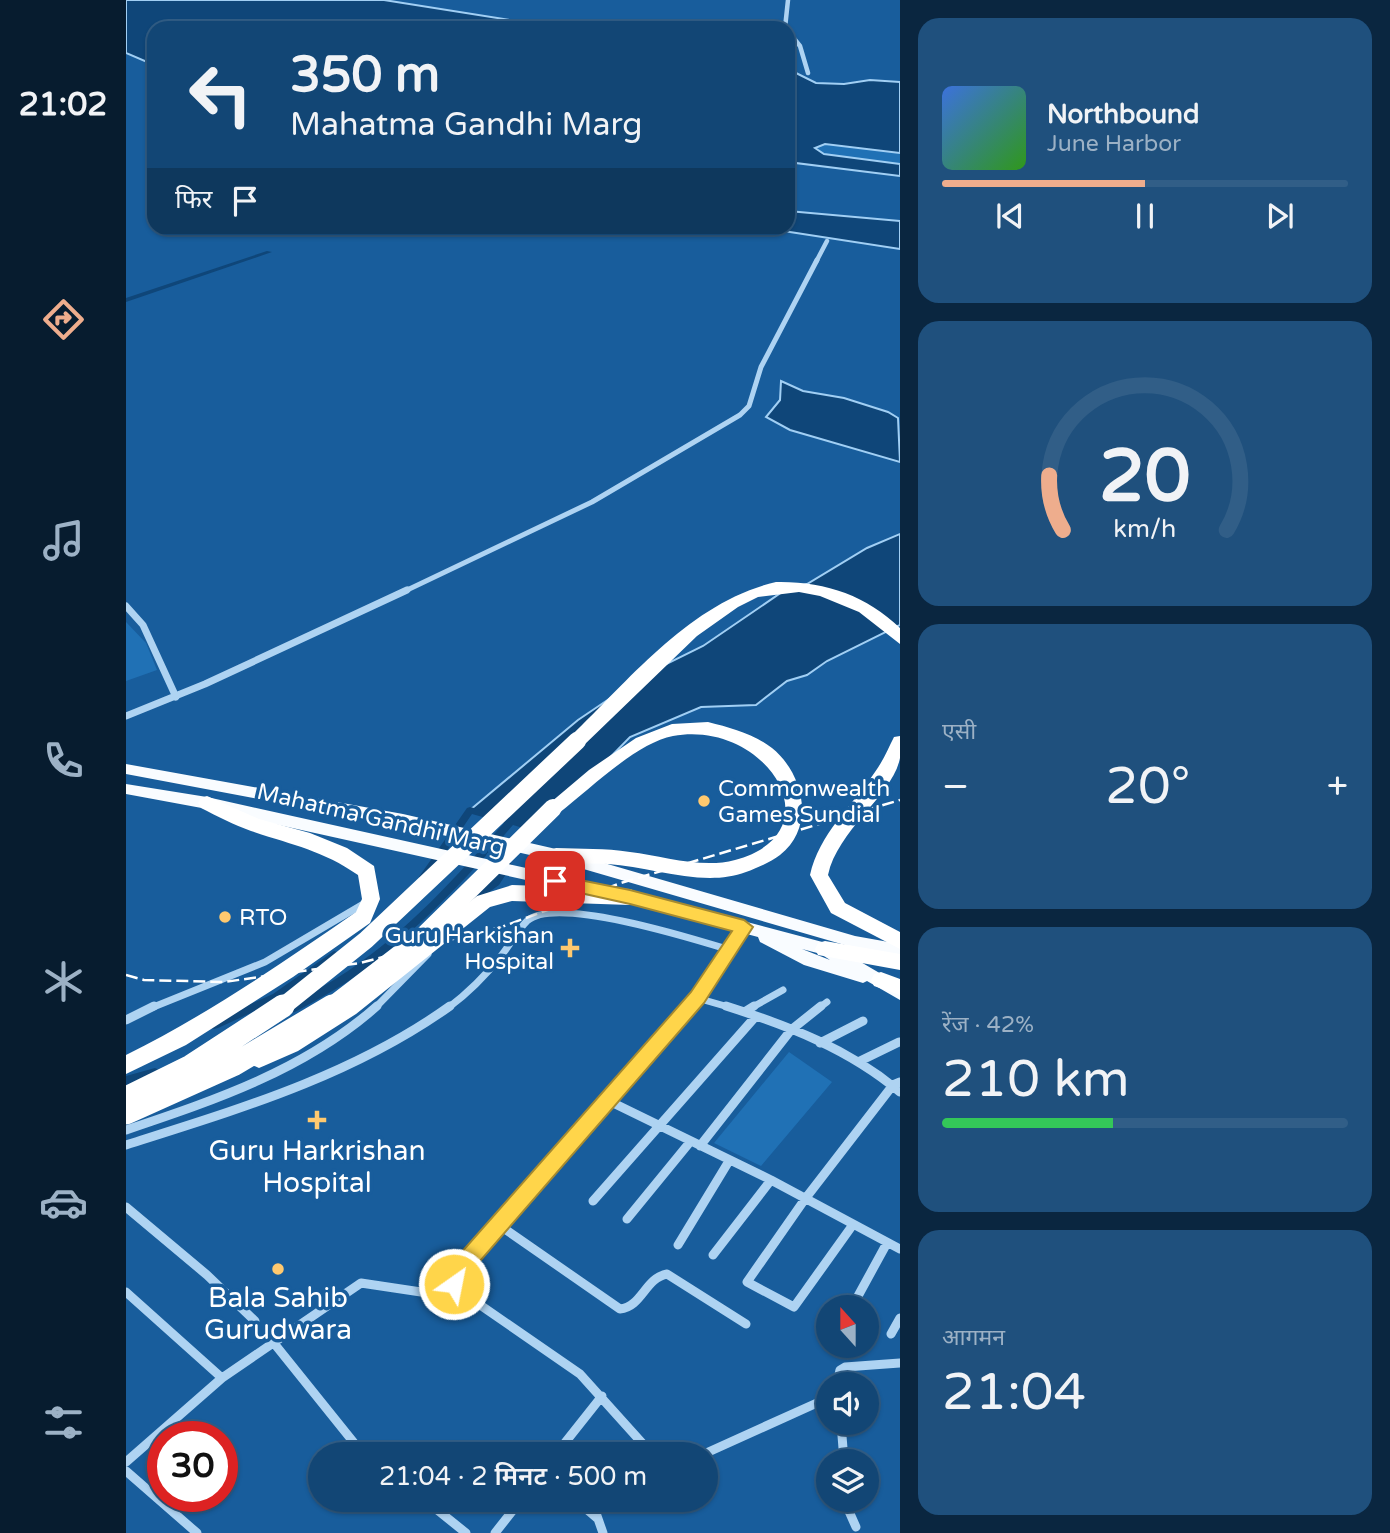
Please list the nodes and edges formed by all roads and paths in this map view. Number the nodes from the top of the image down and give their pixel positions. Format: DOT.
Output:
graph roads {
  1 [pos="788,0"];
  2 [pos="787,21"];
  3 [pos="795,40"];
  4 [pos="808,72"];
  5 [pos="827,241"];
  6 [pos="126,606"];
  7 [pos="900,638"];
  8 [pos="176,697"];
  9 [pos="126,716"];
  10 [pos="900,742"];
  11 [pos="126,769"];
  12 [pos="126,789"];
  13 [pos="207,803"];
  14 [pos="551,854"];
  15 [pos="630,897"];
  16 [pos="372,899"];
  17 [pos="455,921"];
  18 [pos="749,928"];
  19 [pos="900,941"];
  20 [pos="730,950"];
  21 [pos="825,950"];
  22 [pos="900,950"];
  23 [pos="900,962"];
  24 [pos="891,983"];
  25 [pos="783,990"];
  26 [pos="900,993"];
  27 [pos="697,998"];
  28 [pos="827,1002"];
  29 [pos="746,1011"];
  30 [pos="756,1016"];
  31 [pos="126,1020"];
  32 [pos="863,1021"];
  33 [pos="791,1030"];
  34 [pos="899,1042"];
  35 [pos="820,1043"];
  36 [pos="860,1061"];
  37 [pos="126,1065"];
  38 [pos="194,1084"];
  39 [pos="898,1086"];
  40 [pos="126,1098"];
  41 [pos="607,1100"];
  42 [pos="126,1113"];
  43 [pos="660,1126"];
  44 [pos="126,1130"];
  45 [pos="690,1142"];
  46 [pos="126,1145"];
  47 [pos="700,1146"];
  48 [pos="729,1161"];
  49 [pos="771,1180"];
  50 [pos="805,1199"];
  51 [pos="593,1201"];
  52 [pos="126,1208"];
  53 [pos="627,1219"];
  54 [pos="499,1225"];
  55 [pos="852,1226"];
  56 [pos="887,1243"];
  57 [pos="678,1245"];
  58 [pos="900,1249"];
  59 [pos="713,1255"];
  60 [pos="454,1284"];
  61 [pos="126,1292"];
  62 [pos="859,1295"];
  63 [pos="900,1318"];
  64 [pos="255,1321"];
  65 [pos="746,1324"];
  66 [pos="891,1334"];
  67 [pos="273,1342"];
  68 [pos="900,1363"];
  69 [pos="840,1372"];
  70 [pos="222,1378"];
  71 [pos="602,1396"];
  72 [pos="816,1403"];
  73 [pos="353,1442"];
  74 [pos="566,1442"];
  75 [pos="642,1442"];
  76 [pos="718,1448"];
  77 [pos="126,1462"];
  78 [pos="126,1471"];
  79 [pos="440,1512"];
  80 [pos="512,1512"];
  81 [pos="590,1512"];
  82 [pos="597,1512"];
  83 [pos="849,1512"];
  84 [pos="597,1518"];
  85 [pos="856,1527"];
  86 [pos="197,1533"];
  87 [pos="466,1533"];
  88 [pos="495,1533"];
  89 [pos="603,1533"];
  1 -- 2 [label="street"];
  3 -- 4 [label="street"];
  5 -- 8 [label="street"];
  6 -- 8 [label="street"];
  7 -- 40 [label="highway, bridge"];
  8 -- 9 [label="street"];
  10 -- 19 [label="highway"];
  11 -- 14 [label="main road, Mahatma Gandhi Marg, bridge"];
  12 -- 13 [label="main road, Mahatma Gandhi Marg"];
  13 -- 15 [label="main road, Mahatma Gandhi Marg, bridge"];
  13 -- 16 [label="highway"];
  14 -- 22 [label="main road, Mahatma Gandhi Marg"];
  14 -- 38 [label="highway, bridge"];
  15 -- 17 [label="highway"];
  15 -- 18 [label="main road, Mahatma Gandhi Marg"];
  16 -- 31 [label="street"];
  16 -- 37 [label="highway"];
  17 -- 38 [label="highway, bridge"];
  17 -- 44 [label="street"];
  18 -- 20 [label="street"];
  18 -- 21 [label="main road, Mahatma Gandhi Marg"];
  18 -- 24 [label="main road"];
  20 -- 27 [label="street"];
  20 -- 46 [label="street"];
  21 -- 23 [label="highway"];
  21 -- 24 [label="main road, Mahatma Gandhi Marg"];
  24 -- 26 [label="main road, Mahatma Gandhi Marg"];
  25 -- 29 [label="street"];
  27 -- 29 [label="street"];
  27 -- 41 [label="street"];
  28 -- 33 [label="street"];
  29 -- 30 [label="street"];
  30 -- 33 [label="street"];
  30 -- 43 [label="street"];
  32 -- 35 [label="street"];
  33 -- 35 [label="street"];
  33 -- 47 [label="street"];
  34 -- 36 [label="street"];
  35 -- 36 [label="street"];
  36 -- 39 [label="street"];
  38 -- 42 [label="highway, bridge"];
  39 -- 50 [label="street"];
  41 -- 43 [label="street"];
  41 -- 54 [label="street"];
  43 -- 45 [label="street"];
  43 -- 51 [label="street"];
  45 -- 47 [label="street"];
  45 -- 53 [label="street"];
  47 -- 48 [label="street"];
  48 -- 49 [label="street"];
  48 -- 57 [label="street"];
  49 -- 50 [label="street"];
  49 -- 59 [label="street"];
  50 -- 55 [label="street"];
  50 -- 55 [label="street"];
  52 -- 64 [label="street"];
  54 -- 60 [label="street"];
  54 -- 65 [label="street"];
  55 -- 56 [label="street"];
  56 -- 58 [label="street"];
  56 -- 62 [label="street"];
  60 -- 67 [label="street"];
  60 -- 71 [label="street"];
  61 -- 70 [label="street"];
  63 -- 66 [label="street"];
  67 -- 70 [label="street"];
  67 -- 73 [label="street"];
  68 -- 69 [label="street"];
  70 -- 77 [label="street"];
  71 -- 74 [label="street"];
  71 -- 75 [label="street"];
  72 -- 76 [label="street"];
  78 -- 86 [label="street"];
  79 -- 87 [label="street"];
  80 -- 88 [label="street"];
  81 -- 84 [label="street"];
  82 -- 84 [label="street"];
  83 -- 85 [label="street"];
  84 -- 89 [label="street"];
}
